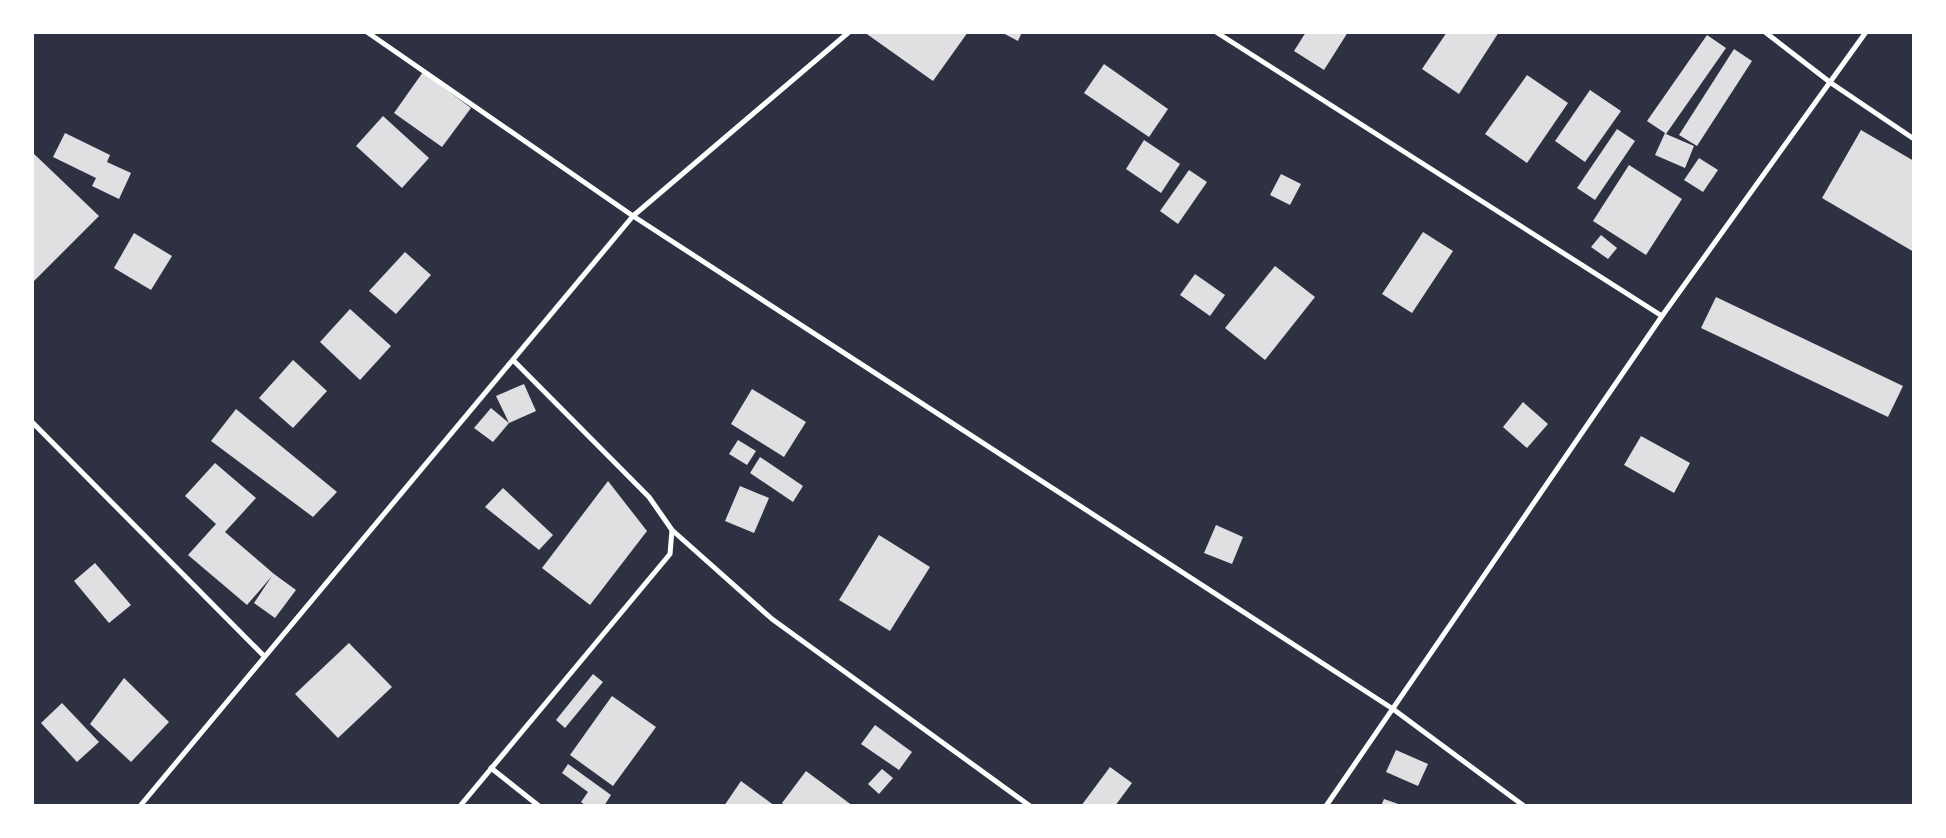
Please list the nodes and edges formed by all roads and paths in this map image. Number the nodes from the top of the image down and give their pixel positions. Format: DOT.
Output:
graph roads {
  1 [pos="367,32"];
  2 [pos="849,32"];
  3 [pos="1216,32"];
  4 [pos="1765,32"];
  5 [pos="1866,32"];
  6 [pos="1831,83"];
  7 [pos="1914,139"];
  8 [pos="633,216"];
  9 [pos="1662,316"];
  10 [pos="513,360"];
  11 [pos="32,422"];
  12 [pos="672,530"];
  13 [pos="264,656"];
  14 [pos="1393,709"];
  15 [pos="491,768"];
  16 [pos="140,806"];
  17 [pos="460,806"];
  18 [pos="539,806"];
  19 [pos="1030,806"];
  20 [pos="1326,806"];
  21 [pos="1524,806"];
  1 -- 8 [label="street"];
  2 -- 8 [label="street"];
  3 -- 9 [label="street"];
  4 -- 6 [label="street"];
  5 -- 6 [label="street"];
  6 -- 7 [label="street"];
  6 -- 9 [label="street"];
  8 -- 10 [label="street"];
  8 -- 14 [label="street"];
  9 -- 14 [label="street"];
  10 -- 12 [label="street"];
  10 -- 13 [label="street"];
  11 -- 13 [label="street"];
  12 -- 15 [label="street"];
  12 -- 19 [label="street"];
  13 -- 16 [label="street"];
  14 -- 20 [label="street"];
  14 -- 21 [label="street"];
  15 -- 17 [label="street"];
  15 -- 18 [label="street"];
}
